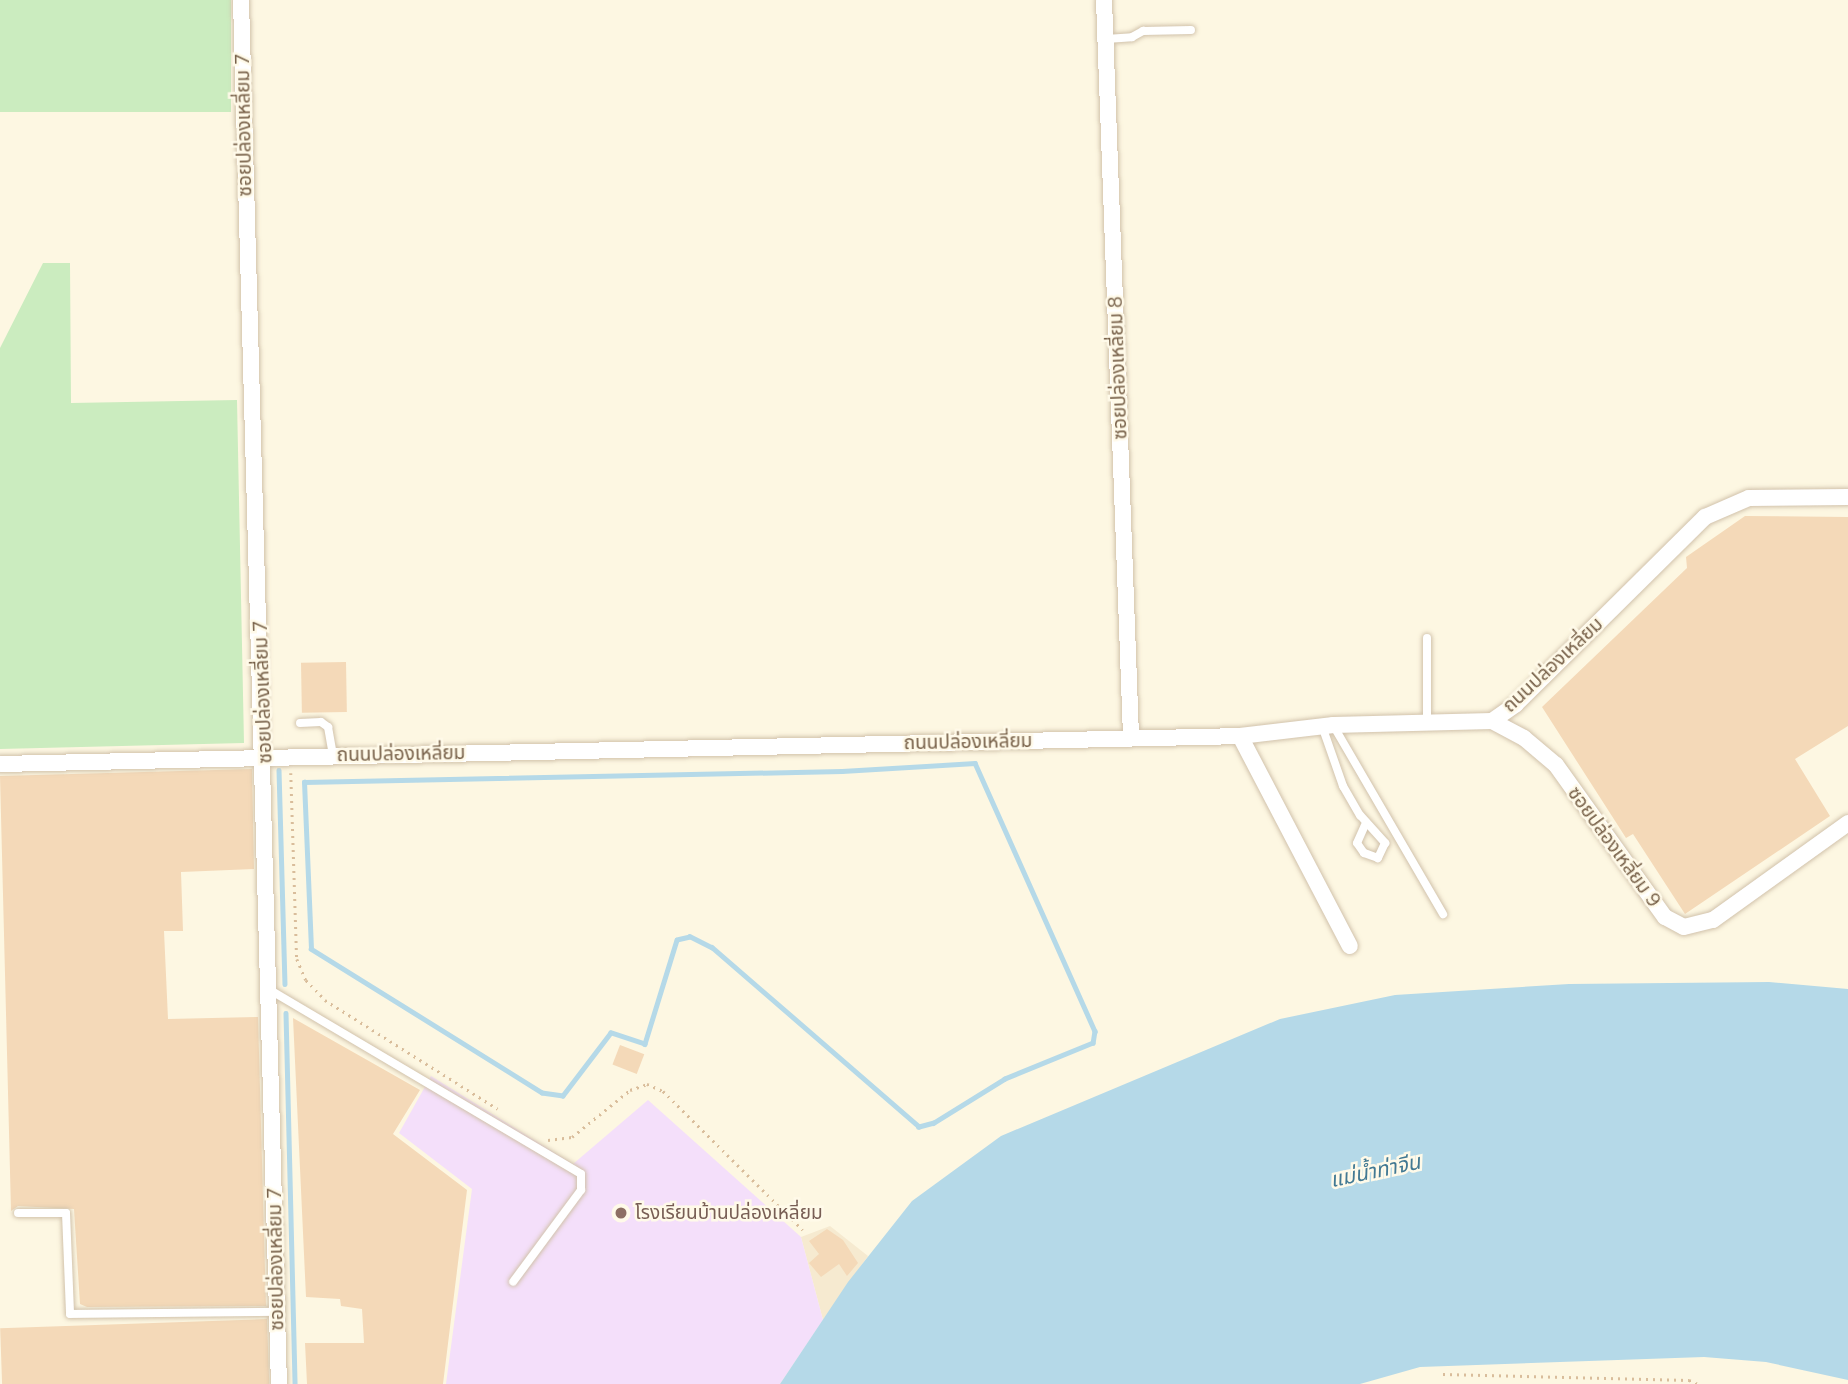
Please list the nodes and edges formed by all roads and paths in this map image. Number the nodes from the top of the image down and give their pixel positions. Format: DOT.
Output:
graph roads {
  1 [pos="241,0"];
  2 [pos="1104,0"];
  3 [pos="1191,30"];
  4 [pos="1106,39"];
  5 [pos="1848,497"];
  6 [pos="1427,638"];
  7 [pos="1427,720"];
  8 [pos="1492,721"];
  9 [pos="300,723"];
  10 [pos="1327,725"];
  11 [pos="1240,736"];
  12 [pos="1130,737"];
  13 [pos="333,756"];
  14 [pos="291,757"];
  15 [pos="265,758"];
  16 [pos="0,764"];
  17 [pos="1367,823"];
  18 [pos="1848,823"];
  19 [pos="1443,914"];
  20 [pos="1350,946"];
  21 [pos="271,990"];
  22 [pos="499,1110"];
  23 [pos="545,1139"];
  24 [pos="18,1213"];
  25 [pos="803,1230"];
  26 [pos="513,1282"];
  27 [pos="277,1312"];
  28 [pos="1443,1374"];
  29 [pos="279,1384"];
  30 [pos="1698,1384"];
  1 -- 15 [label="street, ซอยปล่องเหลี่ยม 7"];
  2 -- 4 [label="street, ซอยปล่องเหลี่ยม 8"];
  3 -- 4 [label="lane"];
  4 -- 12 [label="street, ซอยปล่องเหลี่ยม 8"];
  5 -- 8 [label="street, ถนนปล่องเหลี่ยม"];
  6 -- 7 [label="lane"];
  7 -- 8 [label="street, ถนนปล่องเหลี่ยม"];
  7 -- 10 [label="street, ถนนปล่องเหลี่ยม"];
  8 -- 18 [label="street, ซอยปล่องเหลี่ยม 9"];
  9 -- 13 [label="lane"];
  10 -- 11 [label="street, ถนนปล่องเหลี่ยม"];
  10 -- 17 [label="lane"];
  10 -- 19 [label="lane"];
  11 -- 12 [label="street, ถนนปล่องเหลี่ยม"];
  11 -- 20 [label="street"];
  12 -- 13 [label="street, ถนนปล่องเหลี่ยม"];
  13 -- 14 [label="street, ถนนปล่องเหลี่ยม"];
  14 -- 15 [label="street, ถนนปล่องเหลี่ยม"];
  14 -- 22 [label="path"];
  15 -- 16 [label="street, ถนนปล่องเหลี่ยม"];
  15 -- 21 [label="street, ซอยปล่องเหลี่ยม 7"];
  21 -- 26 [label="lane"];
  21 -- 27 [label="street, ซอยปล่องเหลี่ยม 7"];
  23 -- 25 [label="path"];
  24 -- 27 [label="lane"];
  27 -- 29 [label="street, ซอยปล่องเหลี่ยม 7"];
  28 -- 30 [label="path"];
}
